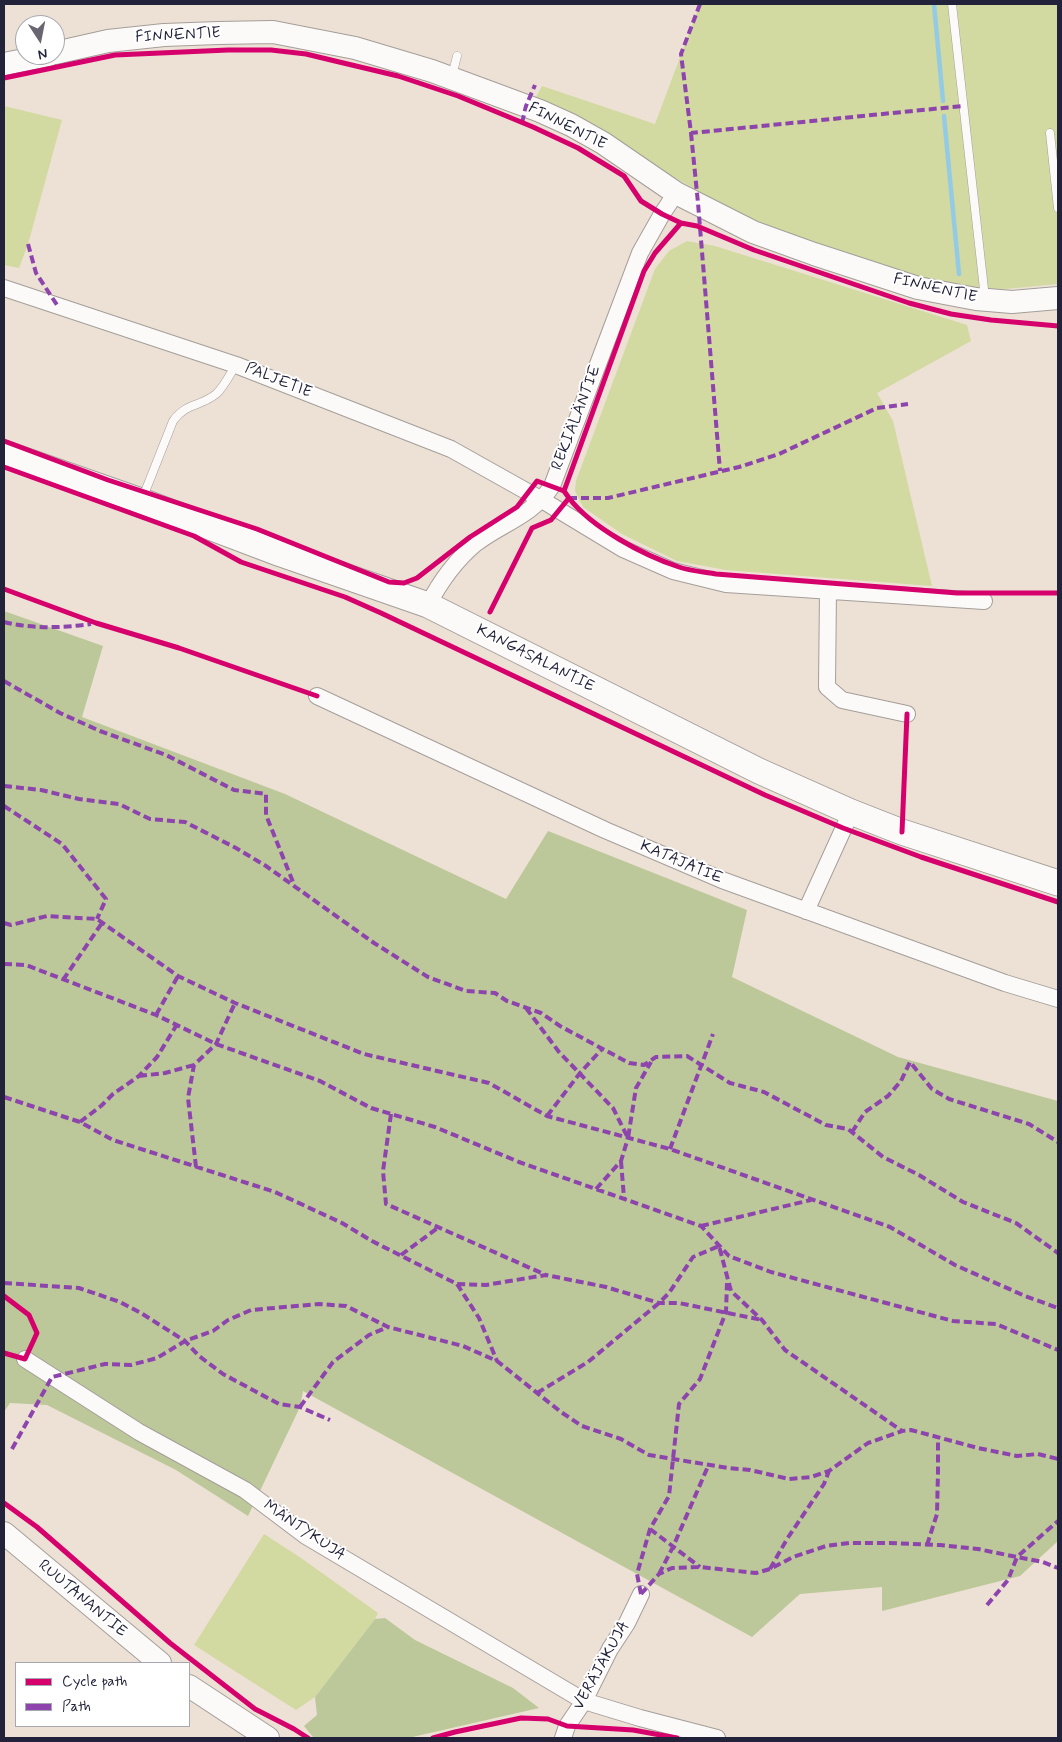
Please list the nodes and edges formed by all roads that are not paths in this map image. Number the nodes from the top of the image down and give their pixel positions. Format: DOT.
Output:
graph roads {
  1 [pos="952,4"];
  2 [pos="65,52"];
  3 [pos="457,56"];
  4 [pos="452,78"];
  5 [pos="1050,133"];
  6 [pos="676,193"];
  7 [pos="1058,208"];
  8 [pos="4,288"];
  9 [pos="1058,298"];
  10 [pos="985,300"];
  11 [pos="236,364"];
  12 [pos="4,452"];
  13 [pos="542,500"];
  14 [pos="141,501"];
  15 [pos="828,590"];
  16 [pos="984,601"];
  17 [pos="428,605"];
  18 [pos="317,696"];
  19 [pos="907,714"];
  20 [pos="851,812"];
  21 [pos="1058,883"];
  22 [pos="806,911"];
  23 [pos="1058,999"];
  24 [pos="25,1359"];
  25 [pos="4,1534"];
  26 [pos="641,1594"];
  27 [pos="159,1662"];
  28 [pos="190,1687"];
  29 [pos="584,1701"];
  30 [pos="268,1738"];
  31 [pos="563,1738"];
  32 [pos="717,1738"];
  1 -- 10 [label="lane"];
  2 -- 4 [label="street, FINNENTIE"];
  3 -- 4 [label="lane"];
  4 -- 6 [label="street, FINNENTIE"];
  5 -- 7 [label="lane"];
  6 -- 10 [label="street, FINNENTIE"];
  6 -- 13 [label="street, REKIÄLÄNTIE"];
  8 -- 11 [label="street, PALJETIE"];
  9 -- 10 [label="street, FINNENTIE"];
  11 -- 13 [label="street, PALJETIE"];
  11 -- 14 [label="lane"];
  12 -- 14 [label="main road, KANGASALANTIE"];
  13 -- 15 [label="street, PALJETIE"];
  13 -- 17 [label="street, REKIÄLÄNTIE"];
  14 -- 17 [label="main road, KANGASALANTIE"];
  15 -- 16 [label="street, PALJETIE"];
  15 -- 19 [label="street"];
  17 -- 20 [label="main road, KANGASALANTIE"];
  18 -- 22 [label="street, KATAJATIE"];
  20 -- 21 [label="main road, KANGASALANTIE"];
  20 -- 22 [label="street"];
  22 -- 23 [label="street, KATAJATIE"];
  24 -- 29 [label="street, MÄNTYKUJA"];
  25 -- 27 [label="street, RUUTANANTIE"];
  26 -- 29 [label="street, VERÄJÄKUJA"];
  28 -- 30 [label="street"];
  29 -- 31 [label="street, VERÄJÄKUJA"];
  29 -- 32 [label="street, MÄNTYKUJA"];
}
